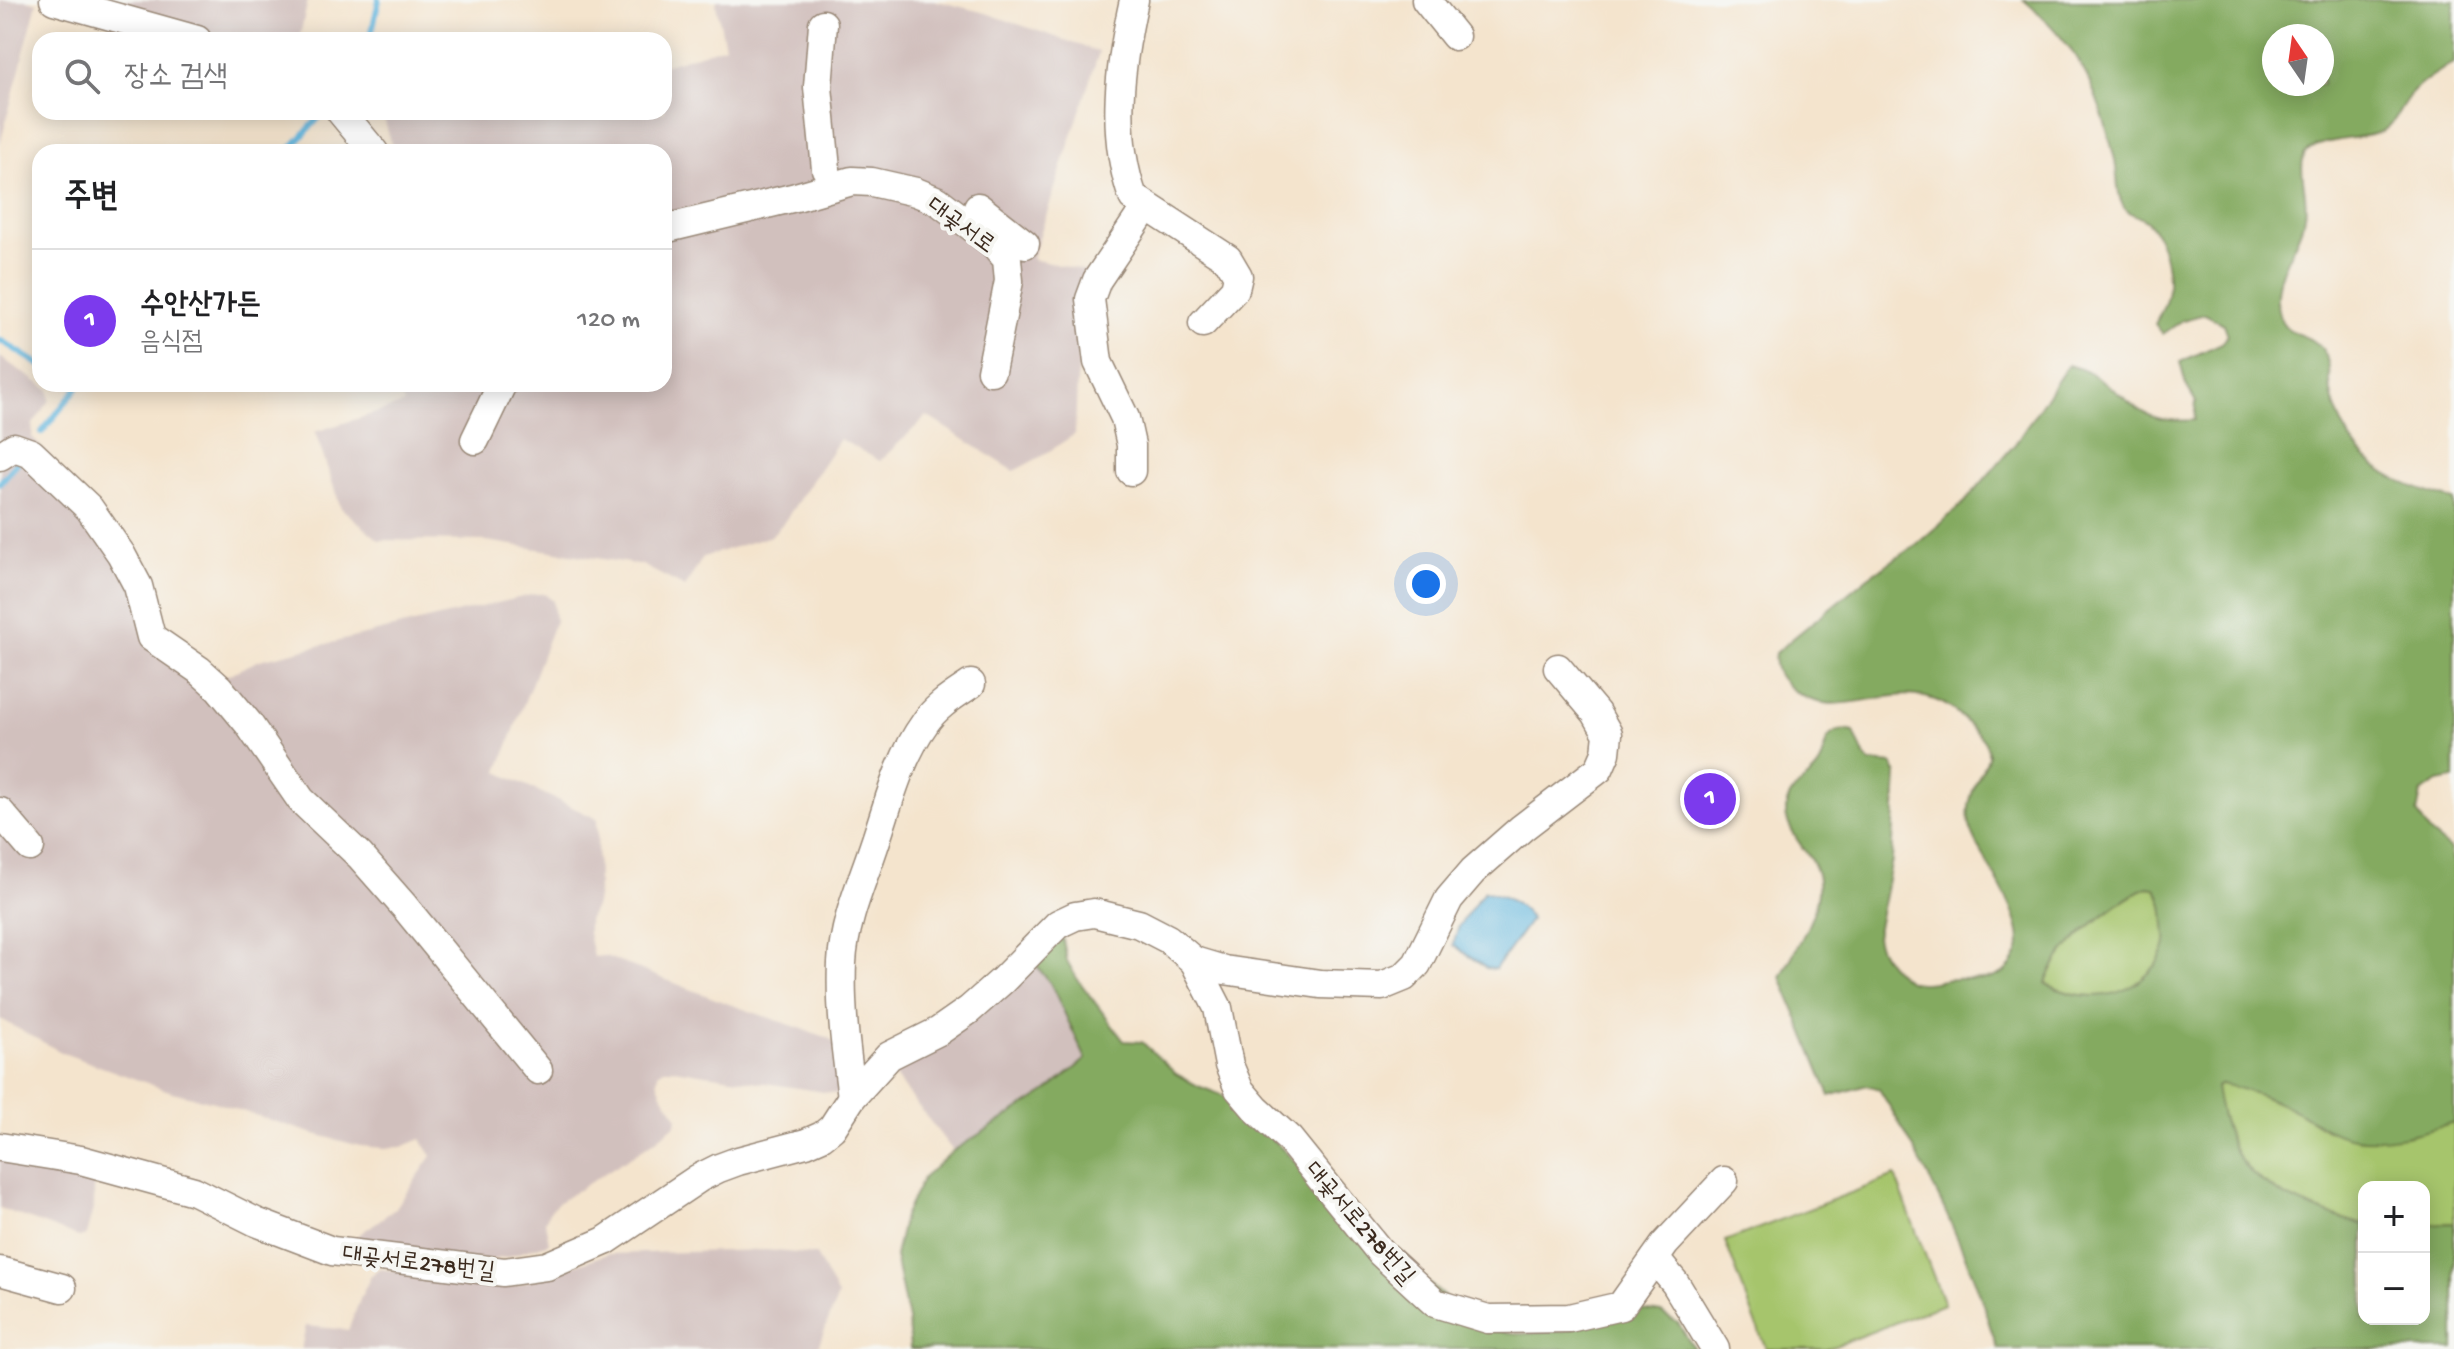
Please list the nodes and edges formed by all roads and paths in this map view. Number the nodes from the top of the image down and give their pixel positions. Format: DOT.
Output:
graph roads {
  1 [pos="54,0"];
  2 [pos="1134,0"];
  3 [pos="1426,0"];
  4 [pos="823,24"];
  5 [pos="168,32"];
  6 [pos="1455,36"];
  7 [pos="348,120"];
  8 [pos="367,144"];
  9 [pos="826,169"];
  10 [pos="771,203"];
  11 [pos="1146,207"];
  12 [pos="672,227"];
  13 [pos="1025,244"];
  14 [pos="1203,323"];
  15 [pos="991,371"];
  16 [pos="498,392"];
  17 [pos="475,440"];
  18 [pos="0,456"];
  19 [pos="1131,471"];
  20 [pos="1558,668"];
  21 [pos="971,684"];
  22 [pos="0,812"];
  23 [pos="30,847"];
  24 [pos="1194,961"];
  25 [pos="538,1070"];
  26 [pos="852,1097"];
  27 [pos="0,1147"];
  28 [pos="1724,1181"];
  29 [pos="1655,1259"];
  30 [pos="0,1271"];
  31 [pos="62,1288"];
  32 [pos="1715,1349"];
  1 -- 5 [label="lane"];
  2 -- 11 [label="lane"];
  3 -- 6 [label="lane"];
  4 -- 9 [label="lane"];
  7 -- 8 [label="lane"];
  9 -- 10 [label="lane"];
  9 -- 13 [label="lane"];
  10 -- 12 [label="lane, 대곶서로"];
  10 -- 15 [label="lane, 대곶서로"];
  11 -- 14 [label="lane"];
  11 -- 19 [label="lane"];
  16 -- 17 [label="lane"];
  18 -- 25 [label="lane"];
  20 -- 24 [label="lane, 대곶서로278번길"];
  21 -- 26 [label="lane"];
  22 -- 23 [label="lane"];
  24 -- 26 [label="lane, 대곶서로278번길"];
  24 -- 29 [label="lane, 대곶서로278번길"];
  26 -- 27 [label="lane, 대곶서로278번길"];
  28 -- 29 [label="lane, 대곶서로278번길"];
  29 -- 32 [label="lane"];
  30 -- 31 [label="lane"];
}
